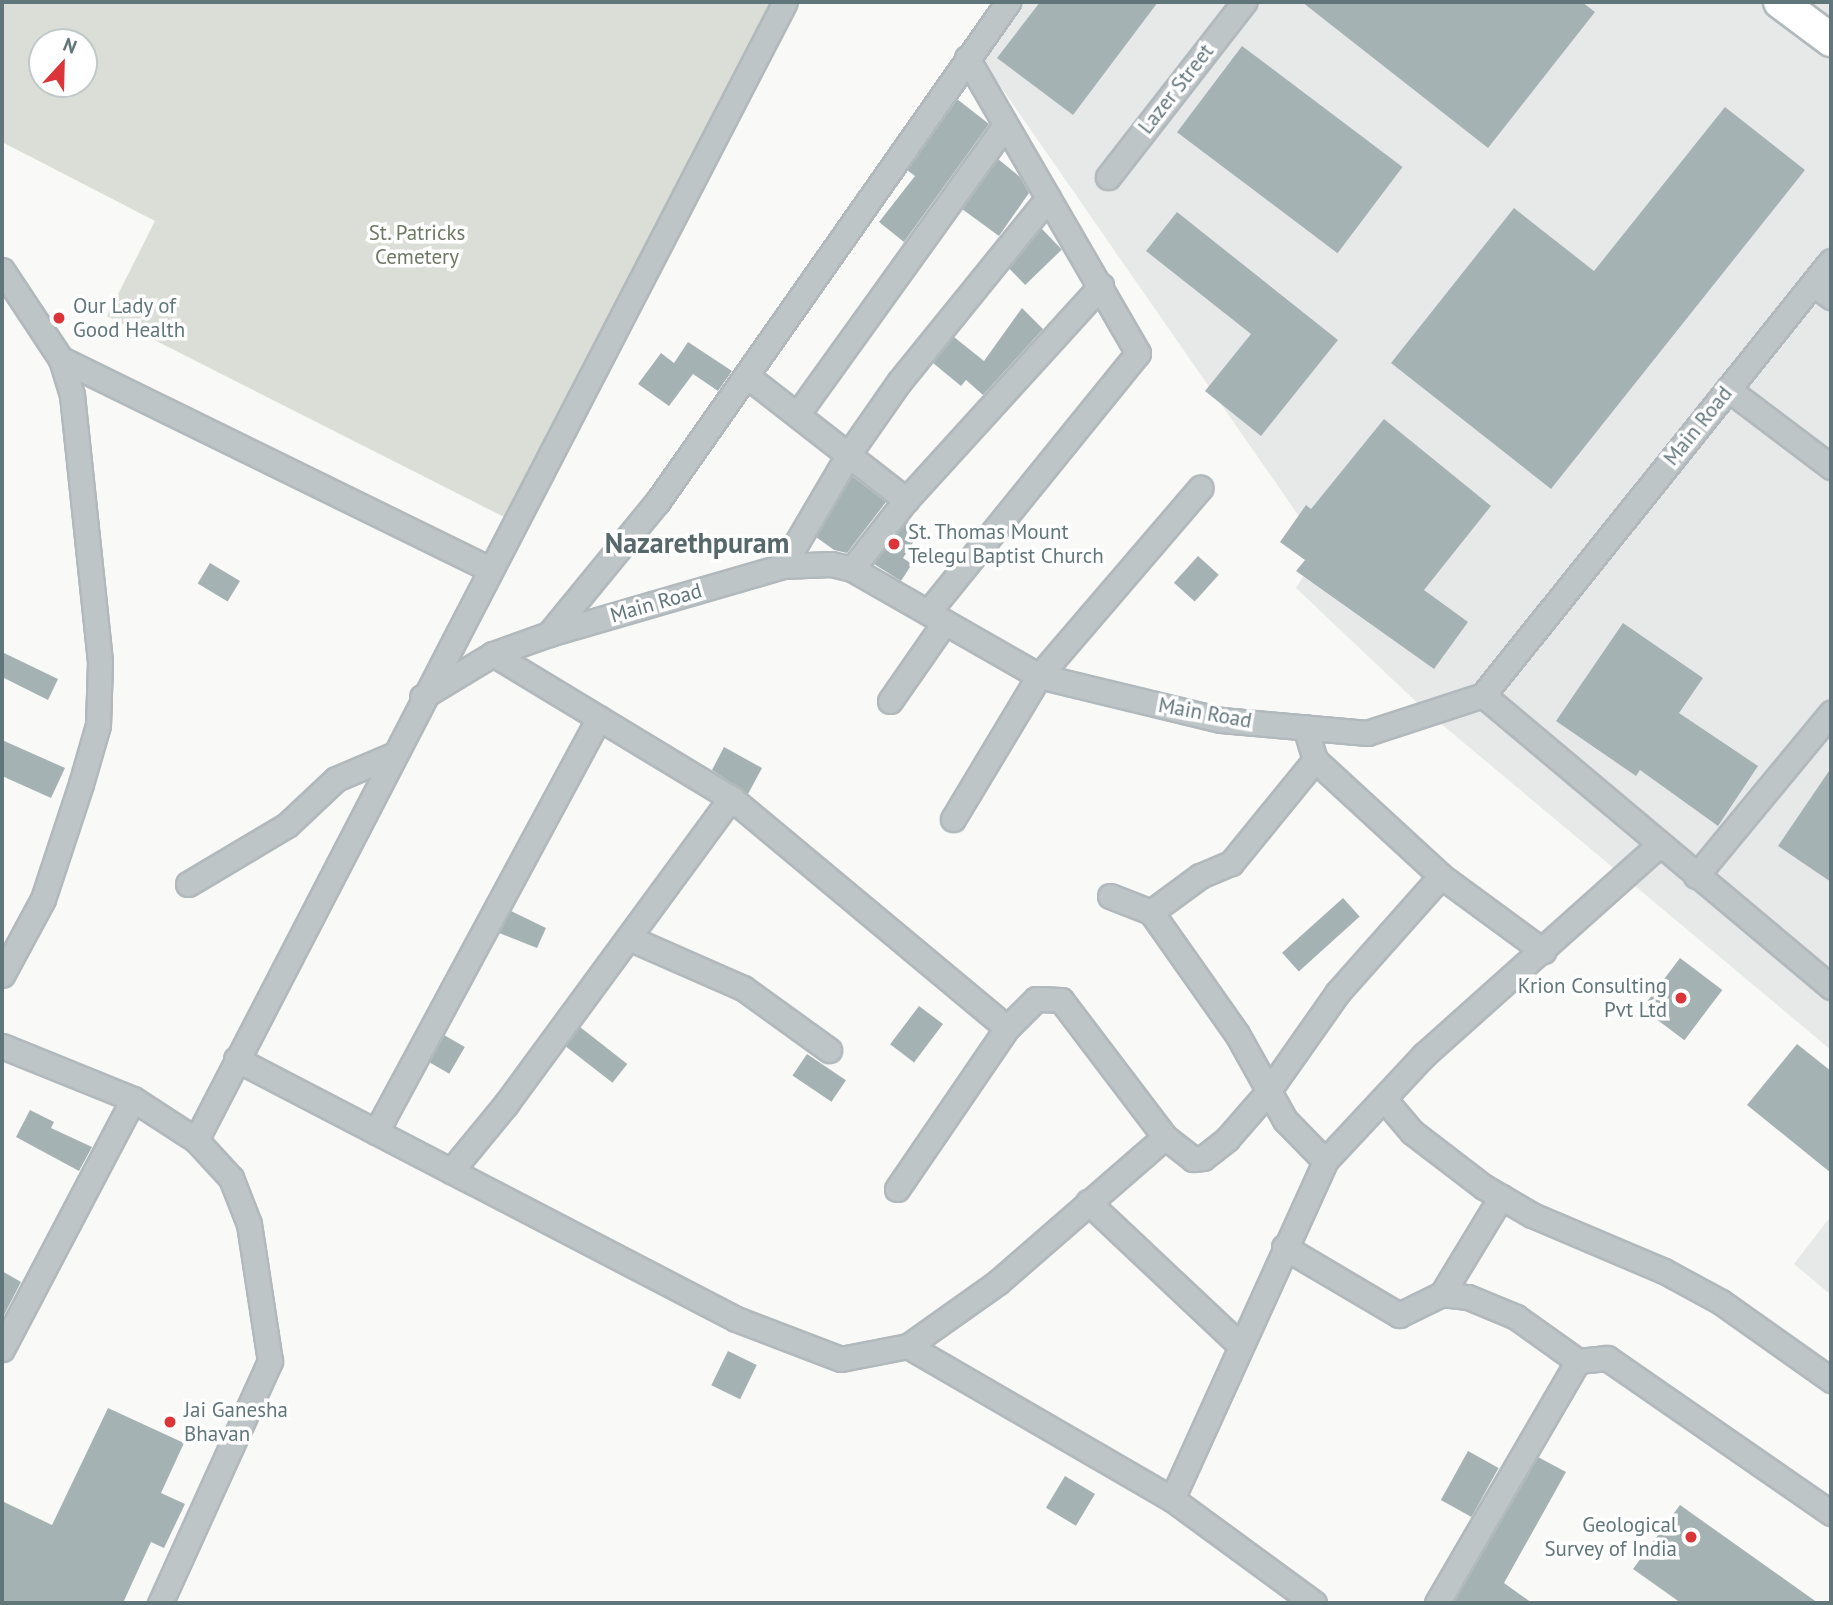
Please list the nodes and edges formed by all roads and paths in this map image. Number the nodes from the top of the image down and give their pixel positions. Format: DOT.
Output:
graph roads {
  1 [pos="785,2"];
  2 [pos="1008,2"];
  3 [pos="1244,2"];
  4 [pos="1780,2"];
  5 [pos="1831,40"];
  6 [pos="967,58"];
  7 [pos="1005,125"];
  8 [pos="1108,177"];
  9 [pos="1048,198"];
  10 [pos="1831,261"];
  11 [pos="5,283"];
  12 [pos="1101,286"];
  13 [pos="1822,291"];
  14 [pos="61,359"];
  15 [pos="747,376"];
  16 [pos="1728,389"];
  17 [pos="799,412"];
  18 [pos="848,454"];
  19 [pos="1831,467"];
  20 [pos="1200,488"];
  21 [pos="906,500"];
  22 [pos="783,566"];
  23 [pos="490,569"];
  24 [pos="852,569"];
  25 [pos="937,617"];
  26 [pos="549,634"];
  27 [pos="493,654"];
  28 [pos="1039,676"];
  29 [pos="1483,695"];
  30 [pos="422,697"];
  31 [pos="890,701"];
  32 [pos="1831,713"];
  33 [pos="599,718"];
  34 [pos="1305,727"];
  35 [pos="395,754"];
  36 [pos="1315,760"];
  37 [pos="731,798"];
  38 [pos="953,818"];
  39 [pos="1659,845"];
  40 [pos="1441,876"];
  41 [pos="1696,876"];
  42 [pos="188,884"];
  43 [pos="1110,896"];
  44 [pos="1151,912"];
  45 [pos="629,938"];
  46 [pos="1543,951"];
  47 [pos="2,975"];
  48 [pos="1831,987"];
  49 [pos="1007,1028"];
  50 [pos="2,1046"];
  51 [pos="829,1050"];
  52 [pos="236,1059"];
  53 [pos="1267,1093"];
  54 [pos="133,1099"];
  55 [pos="1384,1100"];
  56 [pos="376,1132"];
  57 [pos="1165,1137"];
  58 [pos="196,1140"];
  59 [pos="1325,1161"];
  60 [pos="451,1171"];
  61 [pos="897,1189"];
  62 [pos="1501,1197"];
  63 [pos="1088,1202"];
  64 [pos="1284,1247"];
  65 [pos="1442,1294"];
  66 [pos="1240,1345"];
  67 [pos="908,1346"];
  68 [pos="2,1349"];
  69 [pos="1577,1361"];
  70 [pos="1831,1380"];
  71 [pos="1172,1499"];
  72 [pos="1831,1513"];
  73 [pos="160,1603"];
  74 [pos="1314,1603"];
  75 [pos="1437,1603"];
  1 -- 23 [label="street"];
  2 -- 6 [label="street"];
  3 -- 8 [label="street, Lazer Street"];
  4 -- 5 [label="main road"];
  6 -- 7 [label="street"];
  6 -- 15 [label="street"];
  7 -- 9 [label="street"];
  7 -- 17 [label="street"];
  9 -- 12 [label="street"];
  9 -- 18 [label="street"];
  10 -- 13 [label="street, Main Road"];
  11 -- 14 [label="street"];
  12 -- 21 [label="street"];
  12 -- 25 [label="street"];
  13 -- 16 [label="street, Main Road"];
  14 -- 23 [label="street"];
  14 -- 47 [label="street"];
  15 -- 17 [label="street"];
  15 -- 26 [label="street"];
  16 -- 19 [label="street"];
  16 -- 29 [label="street, Main Road"];
  17 -- 18 [label="street"];
  18 -- 21 [label="street"];
  18 -- 22 [label="street"];
  20 -- 28 [label="street"];
  21 -- 24 [label="street"];
  22 -- 24 [label="street, Main Road"];
  22 -- 26 [label="street, Main Road"];
  23 -- 30 [label="street"];
  24 -- 25 [label="street, Main Road"];
  25 -- 28 [label="street, Main Road"];
  25 -- 31 [label="street"];
  26 -- 27 [label="street, Main Road"];
  27 -- 30 [label="street, Main Road"];
  27 -- 33 [label="street"];
  28 -- 34 [label="street, Main Road"];
  28 -- 38 [label="street"];
  29 -- 34 [label="street, Main Road"];
  29 -- 39 [label="street"];
  30 -- 35 [label="street"];
  32 -- 41 [label="street"];
  33 -- 37 [label="street"];
  33 -- 56 [label="street"];
  34 -- 36 [label="street"];
  35 -- 42 [label="street"];
  35 -- 52 [label="street"];
  36 -- 40 [label="street"];
  36 -- 44 [label="street"];
  37 -- 45 [label="street"];
  37 -- 49 [label="street"];
  39 -- 41 [label="street"];
  39 -- 46 [label="street"];
  40 -- 46 [label="street"];
  40 -- 53 [label="street"];
  41 -- 48 [label="street"];
  43 -- 44 [label="street"];
  44 -- 53 [label="street"];
  45 -- 51 [label="street"];
  45 -- 60 [label="street"];
  46 -- 55 [label="street"];
  49 -- 57 [label="street"];
  49 -- 61 [label="street"];
  50 -- 54 [label="street"];
  52 -- 56 [label="street"];
  52 -- 58 [label="street"];
  53 -- 57 [label="street"];
  53 -- 59 [label="street"];
  54 -- 58 [label="street"];
  54 -- 68 [label="street"];
  55 -- 59 [label="street"];
  55 -- 62 [label="street"];
  56 -- 60 [label="street"];
  57 -- 63 [label="street"];
  58 -- 73 [label="street"];
  59 -- 64 [label="street"];
  60 -- 67 [label="street"];
  62 -- 65 [label="street"];
  62 -- 70 [label="street"];
  63 -- 66 [label="street"];
  63 -- 67 [label="street"];
  64 -- 65 [label="street"];
  64 -- 66 [label="street"];
  65 -- 69 [label="street"];
  66 -- 71 [label="street"];
  67 -- 71 [label="street"];
  69 -- 72 [label="street"];
  69 -- 75 [label="street"];
  71 -- 74 [label="street"];
}
